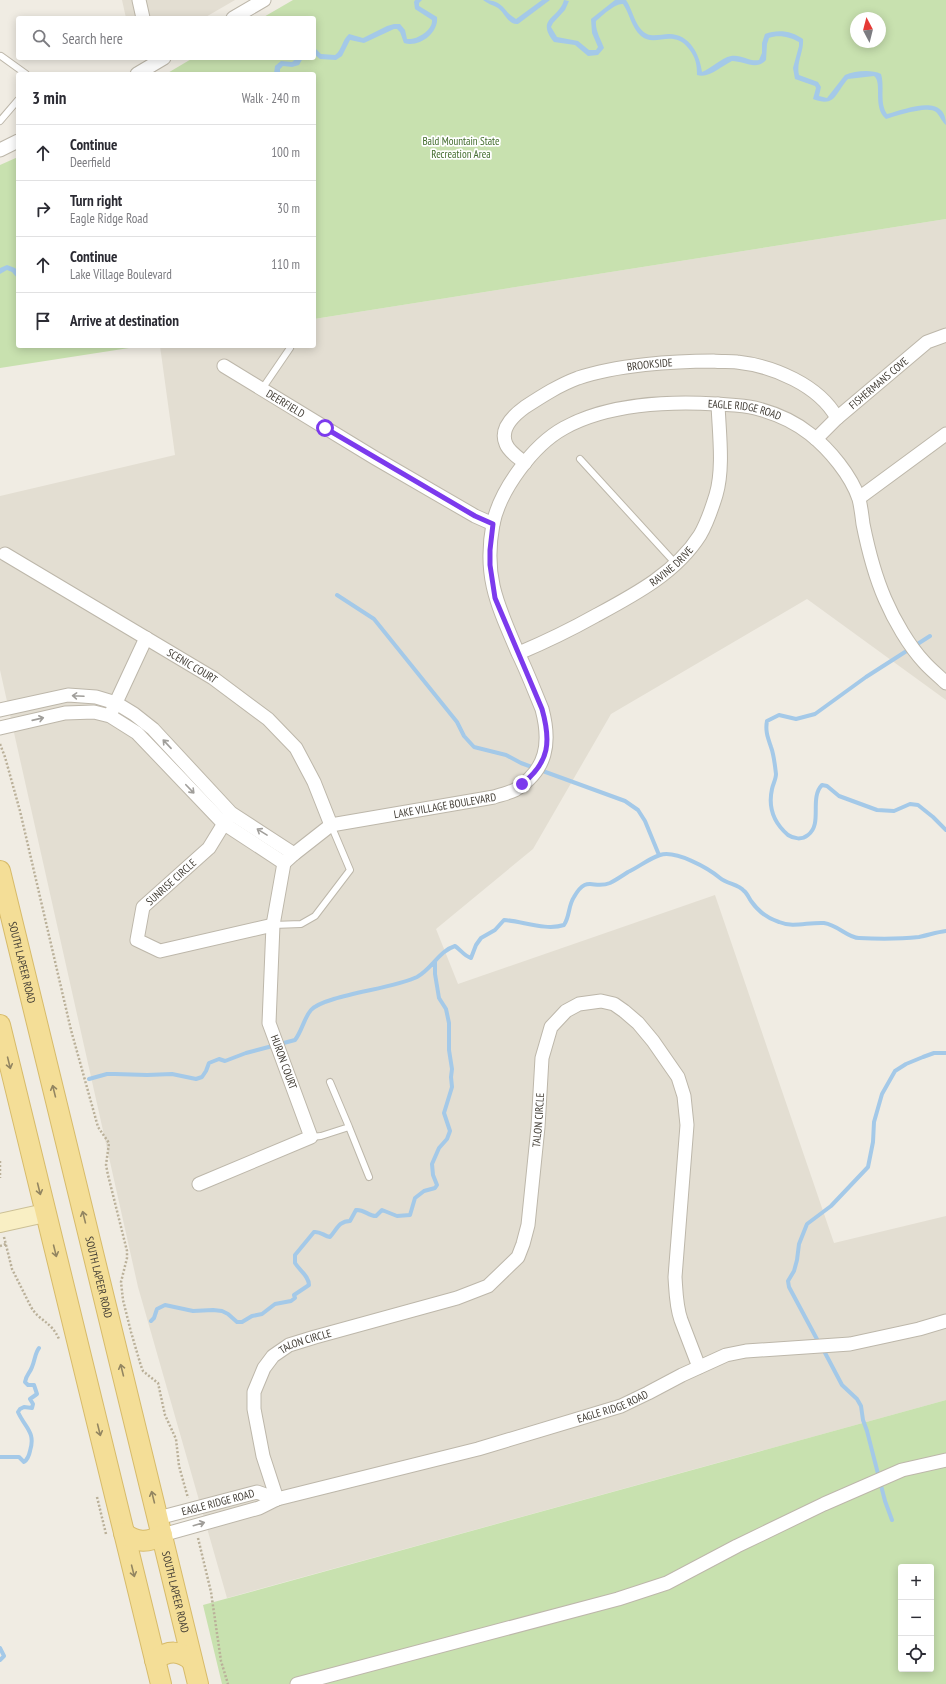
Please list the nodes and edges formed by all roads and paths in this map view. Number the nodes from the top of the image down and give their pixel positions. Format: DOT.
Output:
graph roads {
  1 [pos="139,0"];
  2 [pos="264,0"];
  3 [pos="143,16"];
  4 [pos="236,16"];
  5 [pos="0,56"];
  6 [pos="157,60"];
  7 [pos="23,72"];
  8 [pos="140,72"];
  9 [pos="16,102"];
  10 [pos="0,121"];
  11 [pos="16,142"];
  12 [pos="0,150"];
  13 [pos="946,335"];
  14 [pos="290,348"];
  15 [pos="224,366"];
  16 [pos="262,389"];
  17 [pos="718,404"];
  18 [pos="837,418"];
  19 [pos="946,434"];
  20 [pos="816,439"];
  21 [pos="580,459"];
  22 [pos="525,463"];
  23 [pos="859,498"];
  24 [pos="493,524"];
  25 [pos="5,554"];
  26 [pos="676,564"];
  27 [pos="491,579"];
  28 [pos="146,638"];
  29 [pos="519,653"];
  30 [pos="946,683"];
  31 [pos="116,704"];
  32 [pos="0,710"];
  33 [pos="110,716"];
  34 [pos="0,728"];
  35 [pos="0,744"];
  36 [pos="231,812"];
  37 [pos="223,823"];
  38 [pos="331,825"];
  39 [pos="294,854"];
  40 [pos="284,864"];
  41 [pos="0,871"];
  42 [pos="273,925"];
  43 [pos="0,1025"];
  44 [pos="330,1082"];
  45 [pos="349,1127"];
  46 [pos="311,1137"];
  47 [pos="0,1161"];
  48 [pos="369,1177"];
  49 [pos="0,1178"];
  50 [pos="199,1184"];
  51 [pos="45,1213"];
  52 [pos="2,1228"];
  53 [pos="6,1244"];
  54 [pos="0,1246"];
  55 [pos="946,1321"];
  56 [pos="60,1346"];
  57 [pos="699,1367"];
  58 [pos="946,1460"];
  59 [pos="96,1496"];
  60 [pos="277,1499"];
  61 [pos="190,1504"];
  62 [pos="160,1526"];
  63 [pos="196,1531"];
  64 [pos="115,1534"];
  65 [pos="155,1660"];
  66 [pos="192,1661"];
  67 [pos="161,1684"];
  68 [pos="198,1684"];
  69 [pos="228,1684"];
  70 [pos="297,1684"];
  1 -- 3 [label="street"];
  2 -- 4 [label="street"];
  5 -- 7 [label="lane"];
  6 -- 8 [label="street"];
  9 -- 10 [label="lane"];
  11 -- 12 [label="street"];
  13 -- 18 [label="street, FISHERMANS COVE"];
  14 -- 16 [label="lane"];
  15 -- 16 [label="street, DEERFIELD"];
  16 -- 24 [label="street, DEERFIELD"];
  17 -- 20 [label="street, EAGLE RIDGE ROAD"];
  17 -- 22 [label="street, EAGLE RIDGE ROAD"];
  17 -- 26 [label="street, RAVINE DRIVE"];
  18 -- 20 [label="street, FISHERMANS COVE"];
  18 -- 22 [label="street, BROOKSIDE"];
  19 -- 23 [label="street"];
  20 -- 23 [label="street, EAGLE RIDGE ROAD"];
  21 -- 26 [label="lane"];
  22 -- 24 [label="street, EAGLE RIDGE ROAD"];
  23 -- 30 [label="street, EAGLE RIDGE ROAD"];
  24 -- 27 [label="street, EAGLE RIDGE ROAD"];
  25 -- 28 [label="street, SCENIC COURT"];
  26 -- 29 [label="street, RAVINE DRIVE"];
  27 -- 29 [label="street, LAKE VILLAGE BOULEVARD"];
  28 -- 31 [label="street"];
  28 -- 38 [label="street, SCENIC COURT"];
  29 -- 38 [label="street, LAKE VILLAGE BOULEVARD"];
  31 -- 32 [label="street, one-way"];
  31 -- 33 [label="street"];
  36 -- 31 [label="street, one-way"];
  34 -- 33 [label="street, one-way"];
  33 -- 37 [label="street, one-way"];
  35 -- 61 [label="path"];
  36 -- 37 [label="street, SUNRISE CIRCLE"];
  39 -- 36 [label="street, one-way"];
  37 -- 40 [label="street"];
  37 -- 42 [label="street, SUNRISE CIRCLE"];
  38 -- 39 [label="street, LAKE VILLAGE BOULEVARD"];
  38 -- 42 [label="lane"];
  39 -- 40 [label="street, LAKE VILLAGE BOULEVARD"];
  40 -- 42 [label="street, HURON COURT"];
  62 -- 41 [label="main road, SOUTH LAPEER ROAD, one-way"];
  42 -- 46 [label="street, HURON COURT"];
  43 -- 51 [label="main road, one-way"];
  44 -- 45 [label="lane"];
  45 -- 46 [label="lane"];
  45 -- 48 [label="lane"];
  46 -- 50 [label="street"];
  47 -- 49 [label="path"];
  51 -- 52 [label="street"];
  51 -- 64 [label="main road, one-way"];
  52 -- 53 [label="path"];
  53 -- 54 [label="path"];
  53 -- 56 [label="path"];
  55 -- 57 [label="street, EAGLE RIDGE ROAD"];
  57 -- 60 [label="street, EAGLE RIDGE ROAD"];
  57 -- 60 [label="street, TALON CIRCLE"];
  58 -- 70 [label="street"];
  59 -- 64 [label="path"];
  60 -- 62 [label="street, EAGLE RIDGE ROAD"];
  62 -- 64 [label="main road"];
  62 -- 66 [label="main road, SOUTH LAPEER ROAD"];
  63 -- 69 [label="path"];
  64 -- 65 [label="main road, one-way"];
  65 -- 66 [label="main road"];
  65 -- 67 [label="main road"];
  66 -- 68 [label="main road, SOUTH LAPEER ROAD"];
}
